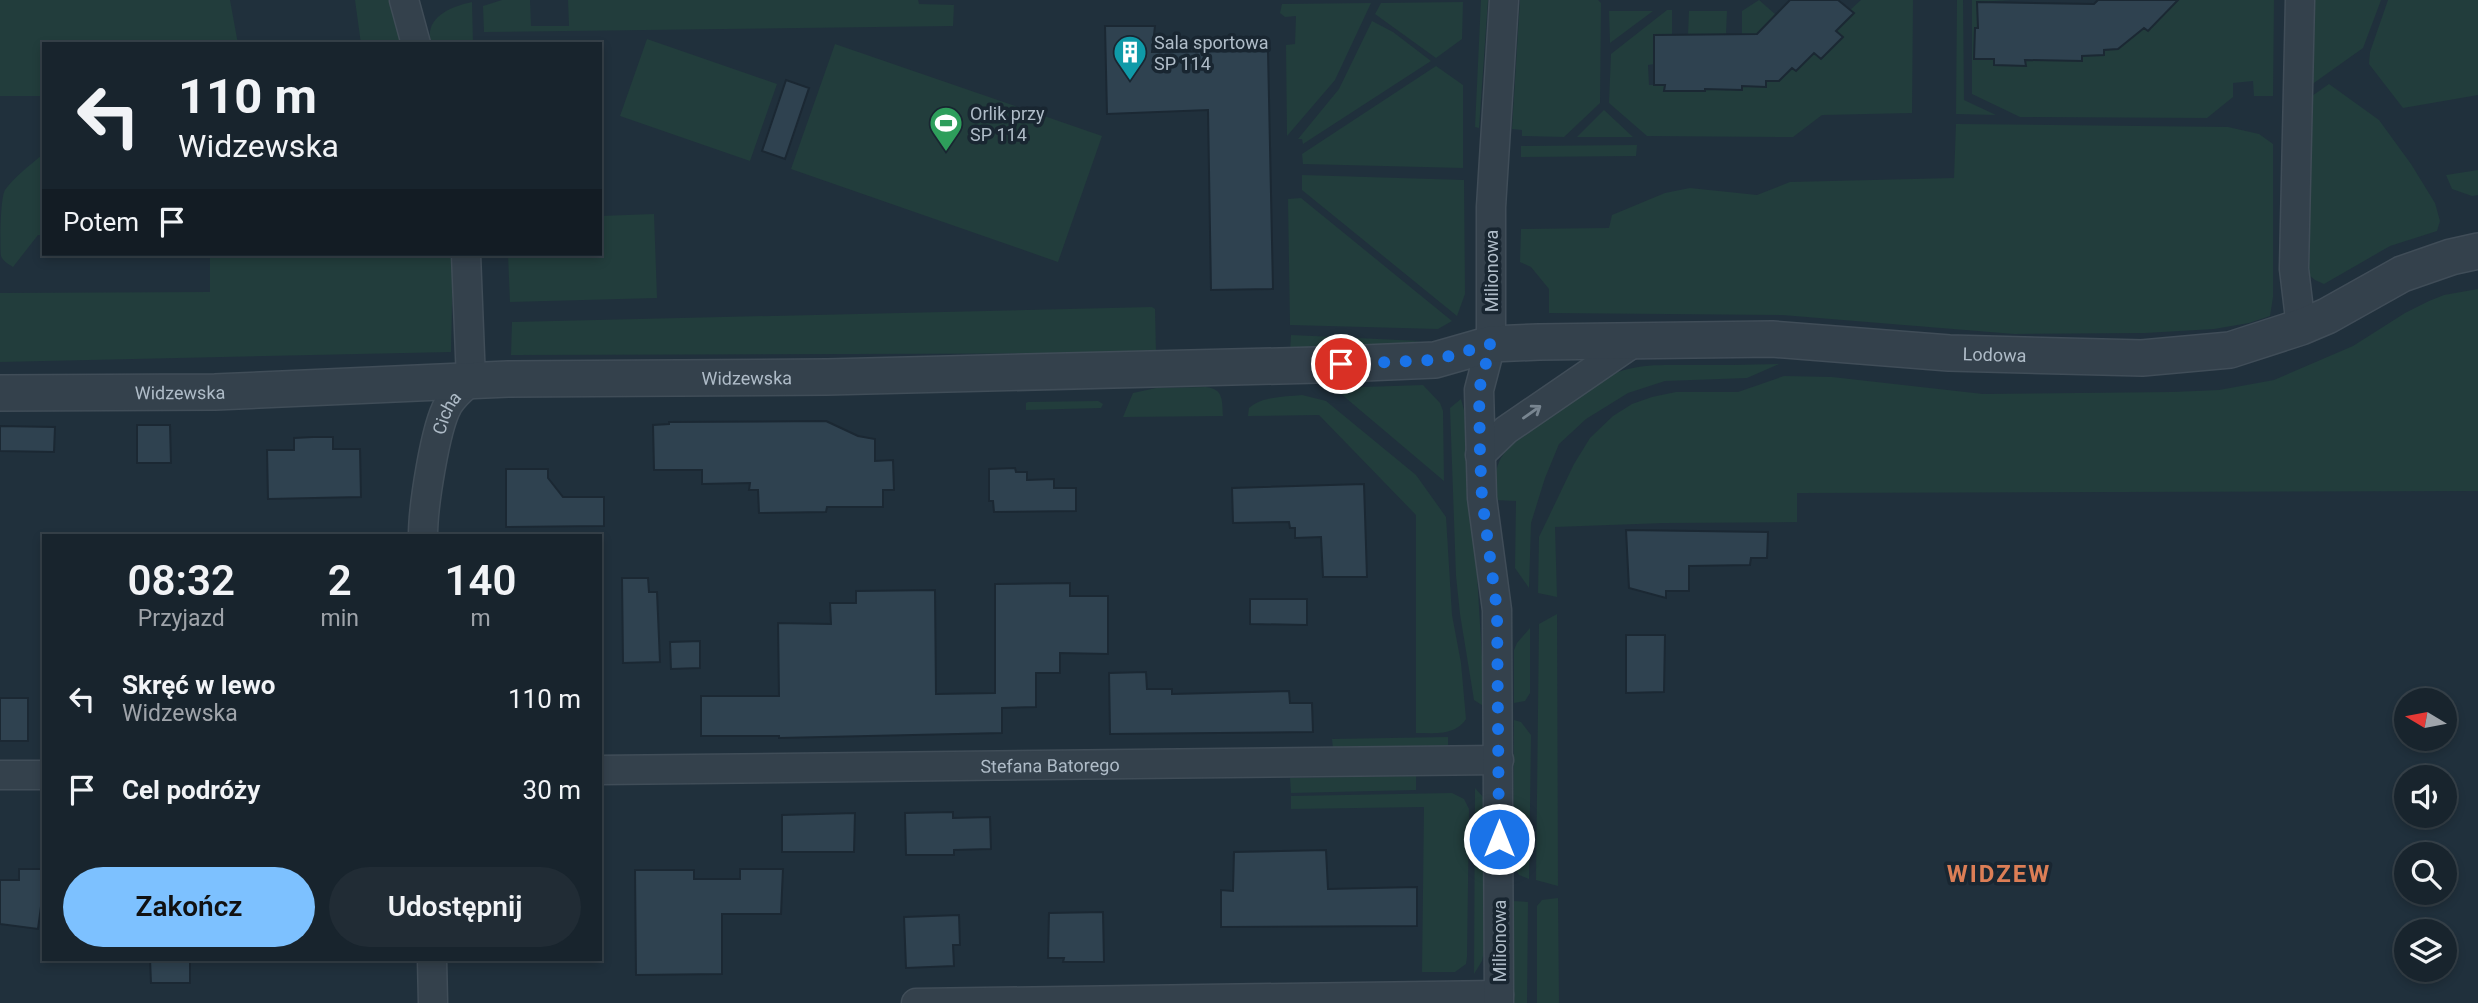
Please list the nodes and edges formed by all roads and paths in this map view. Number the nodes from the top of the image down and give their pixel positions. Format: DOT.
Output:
graph roads {
  1 [pos="404,0"];
  2 [pos="1504,0"];
  3 [pos="2300,0"];
  4 [pos="415,42"];
  5 [pos="2478,251"];
  6 [pos="466,256"];
  7 [pos="2301,327"];
  8 [pos="1636,341"];
  9 [pos="1491,344"];
  10 [pos="471,381"];
  11 [pos="0,393"];
  12 [pos="1480,455"];
  13 [pos="422,534"];
  14 [pos="1499,760"];
  15 [pos="602,770"];
  16 [pos="0,775"];
  17 [pos="42,775"];
  18 [pos="432,961"];
  19 [pos="1499,999"];
  20 [pos="433,1003"];
  21 [pos="916,1003"];
  1 -- 4 [label="street"];
  2 -- 9 [label="street, Milionowa"];
  3 -- 7 [label="street"];
  5 -- 7 [label="street, Lodowa"];
  6 -- 10 [label="street, Cicha"];
  7 -- 8 [label="street, Lodowa"];
  8 -- 9 [label="street, Lodowa"];
  12 -- 8 [label="street, one-way"];
  9 -- 10 [label="street, Widzewska"];
  9 -- 12 [label="street, Milionowa"];
  10 -- 11 [label="street, Widzewska"];
  10 -- 13 [label="street, Cicha"];
  12 -- 14 [label="street, Milionowa"];
  14 -- 15 [label="street, Stefana Batorego"];
  14 -- 19 [label="street, Milionowa"];
  16 -- 17 [label="street"];
  18 -- 20 [label="street"];
  19 -- 21 [label="street"];
}
